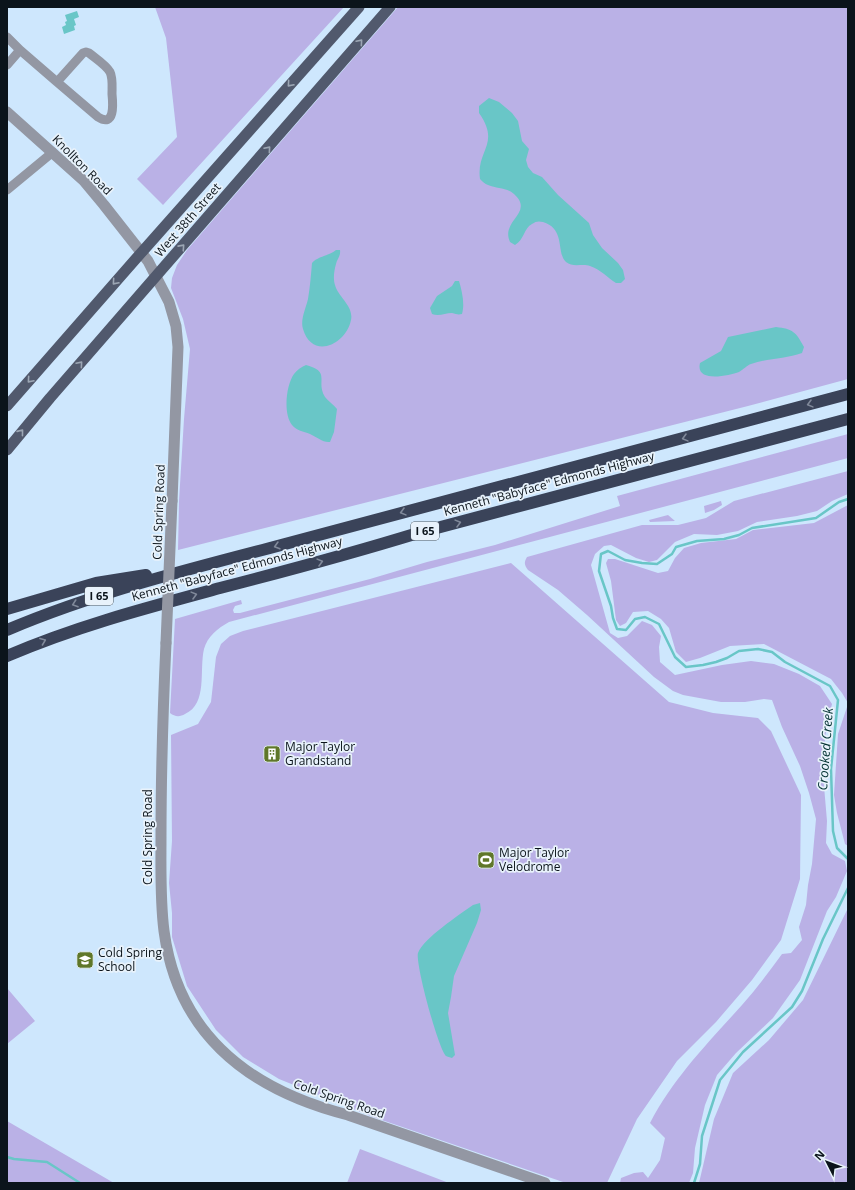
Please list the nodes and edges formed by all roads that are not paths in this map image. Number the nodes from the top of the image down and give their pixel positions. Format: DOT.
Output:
graph roads {
  1 [pos="359,7"];
  2 [pos="390,7"];
  3 [pos="7,37"];
  4 [pos="20,50"];
  5 [pos="7,65"];
  6 [pos="57,82"];
  7 [pos="7,112"];
  8 [pos="53,152"];
  9 [pos="11,180"];
  10 [pos="7,190"];
  11 [pos="145,257"];
  12 [pos="156,276"];
  13 [pos="848,394"];
  14 [pos="7,406"];
  15 [pos="848,419"];
  16 [pos="7,450"];
  17 [pos="192,568"];
  18 [pos="7,609"];
  19 [pos="7,630"];
  20 [pos="7,656"];
  21 [pos="545,1183"];
  1 -- 11 [label="main road, West 38th Street, one-way"];
  12 -- 2 [label="main road, West 38th Street, one-way"];
  3 -- 4 [label="street"];
  4 -- 5 [label="street"];
  4 -- 6 [label="street"];
  6 -- 6 [label="street"];
  7 -- 8 [label="street, Knollton Road"];
  8 -- 9 [label="street"];
  8 -- 11 [label="street, Knollton Road"];
  9 -- 10 [label="street"];
  11 -- 12 [label="street, Cold Spring Road"];
  11 -- 14 [label="main road, West 38th Street, one-way"];
  16 -- 12 [label="main road, West 38th Street, one-way"];
  12 -- 21 [label="street, Cold Spring Road, bridge"];
  13 -- 17 [label="highway, Kenneth \"Babyface\" Edmonds Highway / I 65, one-way"];
  20 -- 15 [label="highway, Kenneth \"Babyface\" Edmonds Highway / I 65, one-way"];
  17 -- 18 [label="highway"];
  17 -- 19 [label="highway, Kenneth \"Babyface\" Edmonds Highway / I 65, one-way"];
}
